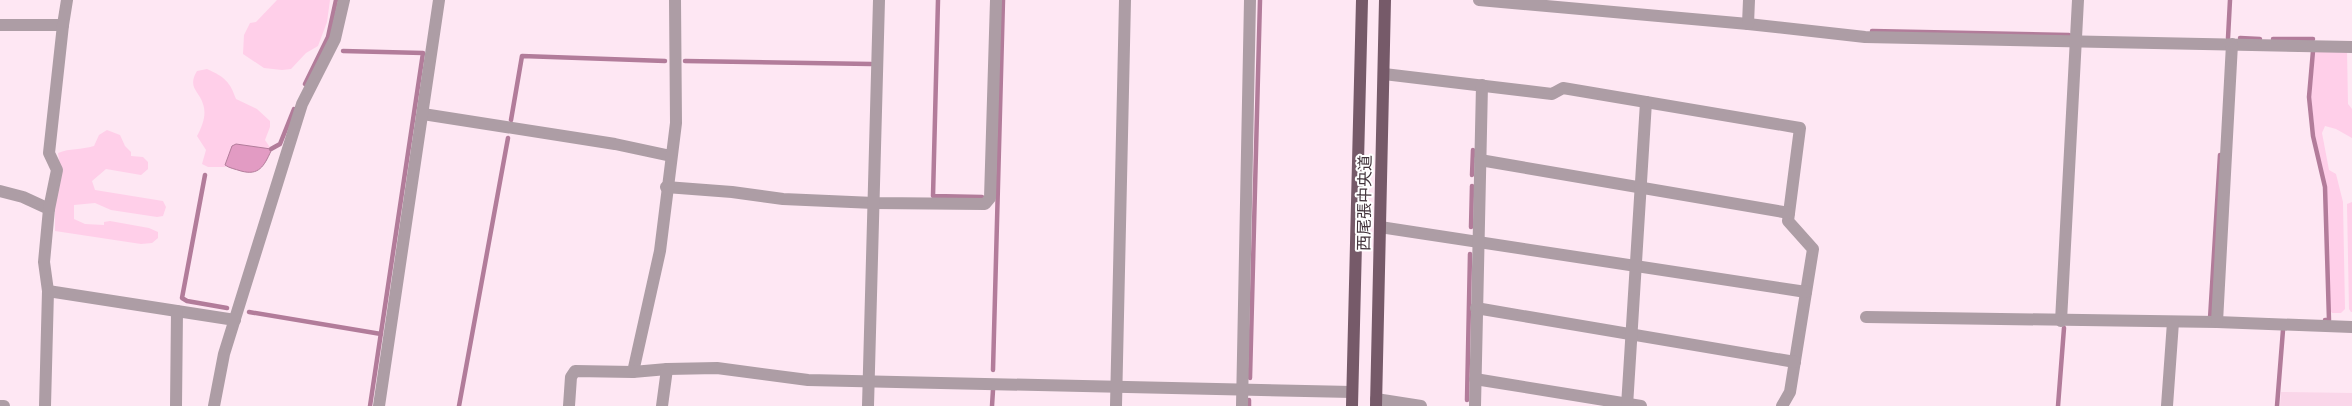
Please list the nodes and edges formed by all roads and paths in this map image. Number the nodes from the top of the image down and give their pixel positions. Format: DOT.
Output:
graph roads {
  1 [pos="67,0"];
  2 [pos="344,0"];
  3 [pos="439,0"];
  4 [pos="675,0"];
  5 [pos="879,0"];
  6 [pos="996,0"];
  7 [pos="1125,0"];
  8 [pos="1250,0"];
  9 [pos="1362,0"];
  10 [pos="1386,0"];
  11 [pos="1479,0"];
  12 [pos="1749,0"];
  13 [pos="2078,0"];
  14 [pos="1582,4"];
  15 [pos="1748,24"];
  16 [pos="0,25"];
  17 [pos="63,25"];
  18 [pos="2077,41"];
  19 [pos="2232,44"];
  20 [pos="2352,47"];
  21 [pos="1384,74"];
  22 [pos="1482,85"];
  23 [pos="1646,102"];
  24 [pos="423,114"];
  25 [pos="671,156"];
  26 [pos="1480,160"];
  27 [pos="666,187"];
  28 [pos="1641,188"];
  29 [pos="0,191"];
  30 [pos="874,203"];
  31 [pos="49,209"];
  32 [pos="1789,213"];
  33 [pos="1380,227"];
  34 [pos="1477,241"];
  35 [pos="1636,266"];
  36 [pos="48,291"];
  37 [pos="1806,292"];
  38 [pos="1476,308"];
  39 [pos="177,311"];
  40 [pos="1866,317"];
  41 [pos="235,320"];
  42 [pos="2061,321"];
  43 [pos="2174,322"];
  44 [pos="2217,322"];
  45 [pos="2352,327"];
  46 [pos="1631,334"];
  47 [pos="1794,362"];
  48 [pos="667,369"];
  49 [pos="633,372"];
  50 [pos="1475,379"];
  51 [pos="869,381"];
  52 [pos="1117,387"];
  53 [pos="1242,390"];
  54 [pos="1352,392"];
  55 [pos="1376,403"];
  56 [pos="1627,405"];
  57 [pos="0,406"];
  58 [pos="4,406"];
  59 [pos="45,406"];
  60 [pos="176,406"];
  61 [pos="214,406"];
  62 [pos="379,406"];
  63 [pos="569,406"];
  64 [pos="662,406"];
  65 [pos="868,406"];
  66 [pos="1116,406"];
  67 [pos="1242,406"];
  68 [pos="1352,406"];
  69 [pos="1421,406"];
  70 [pos="1475,406"];
  71 [pos="1641,406"];
  72 [pos="1782,406"];
  73 [pos="2167,406"];
  1 -- 17 [label="street"];
  2 -- 41 [label="street"];
  3 -- 24 [label="street"];
  4 -- 25 [label="street"];
  5 -- 30 [label="street"];
  6 -- 30 [label="street"];
  7 -- 52 [label="street"];
  8 -- 53 [label="street"];
  9 -- 54 [label="main road, 西尾張中央道"];
  10 -- 21 [label="main road, 西尾張中央道"];
  11 -- 14 [label="street"];
  12 -- 15 [label="street"];
  13 -- 18 [label="street"];
  14 -- 15 [label="street"];
  15 -- 18 [label="street"];
  16 -- 17 [label="street"];
  17 -- 31 [label="street"];
  18 -- 19 [label="street"];
  18 -- 42 [label="street"];
  19 -- 20 [label="street"];
  19 -- 44 [label="street"];
  21 -- 22 [label="street"];
  21 -- 33 [label="main road, 西尾張中央道"];
  22 -- 23 [label="street"];
  22 -- 26 [label="street"];
  23 -- 28 [label="street"];
  23 -- 32 [label="street"];
  24 -- 25 [label="street"];
  24 -- 62 [label="street"];
  25 -- 27 [label="street"];
  26 -- 28 [label="street"];
  26 -- 34 [label="street"];
  27 -- 30 [label="street"];
  27 -- 49 [label="street"];
  28 -- 32 [label="street"];
  28 -- 35 [label="street"];
  29 -- 31 [label="street"];
  30 -- 51 [label="street"];
  31 -- 36 [label="street"];
  32 -- 37 [label="street"];
  33 -- 34 [label="street"];
  33 -- 55 [label="main road, 西尾張中央道"];
  34 -- 35 [label="street"];
  34 -- 38 [label="street"];
  35 -- 37 [label="street"];
  35 -- 46 [label="street"];
  36 -- 39 [label="street"];
  36 -- 59 [label="street"];
  37 -- 47 [label="street"];
  38 -- 46 [label="street"];
  38 -- 50 [label="street"];
  39 -- 41 [label="street"];
  39 -- 60 [label="street"];
  40 -- 42 [label="street"];
  41 -- 61 [label="street"];
  42 -- 43 [label="street"];
  43 -- 44 [label="street"];
  43 -- 73 [label="street"];
  44 -- 45 [label="street"];
  46 -- 47 [label="street"];
  46 -- 56 [label="street"];
  47 -- 72 [label="street"];
  48 -- 49 [label="street"];
  48 -- 51 [label="street"];
  48 -- 64 [label="street"];
  49 -- 63 [label="street"];
  50 -- 56 [label="street"];
  50 -- 70 [label="street"];
  51 -- 52 [label="street"];
  51 -- 65 [label="street"];
  52 -- 53 [label="street"];
  52 -- 66 [label="street"];
  53 -- 54 [label="street"];
  53 -- 67 [label="street"];
  54 -- 68 [label="main road, 西尾張中央道"];
  55 -- 69 [label="street"];
  56 -- 71 [label="street"];
  57 -- 58 [label="street"];
}
